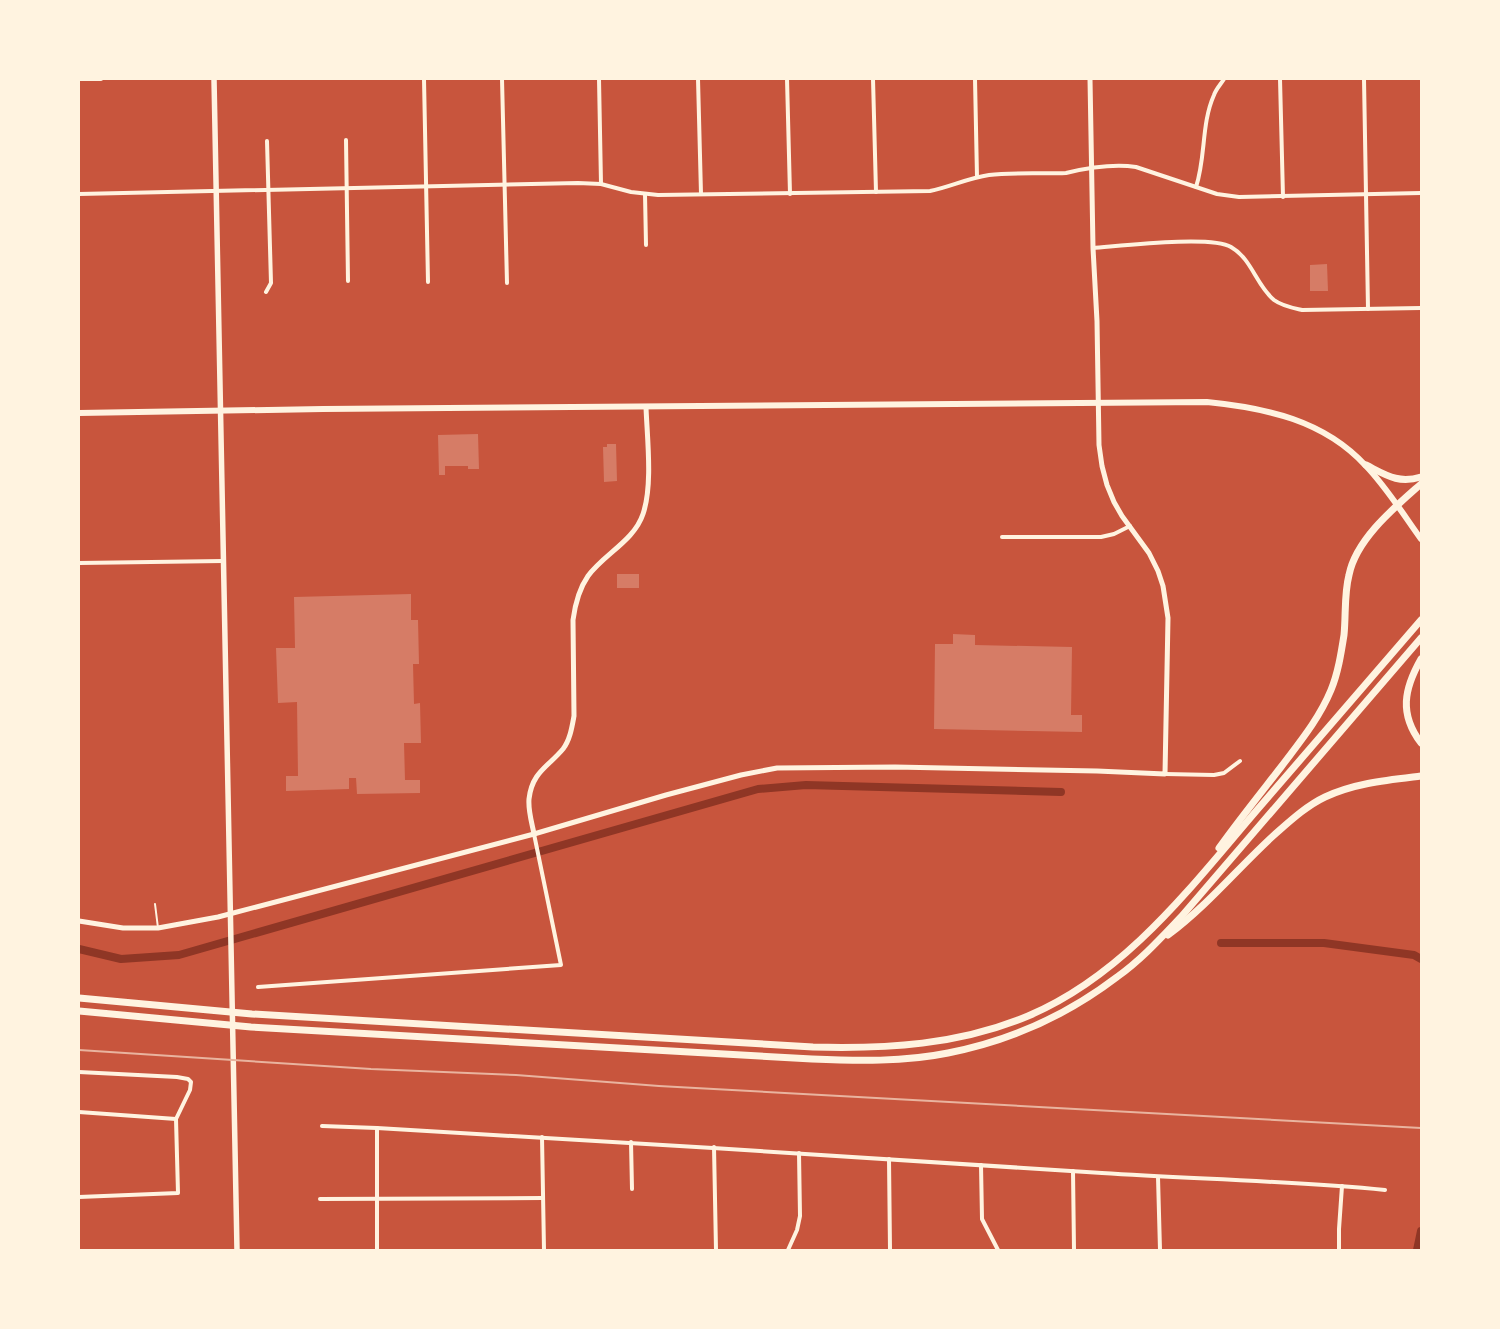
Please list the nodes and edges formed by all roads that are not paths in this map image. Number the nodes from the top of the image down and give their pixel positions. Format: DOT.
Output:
graph roads {
  1 [pos="79,79"];
  2 [pos="102,79"];
  3 [pos="214,79"];
  4 [pos="424,79"];
  5 [pos="502,79"];
  6 [pos="599,79"];
  7 [pos="698,79"];
  8 [pos="787,79"];
  9 [pos="873,79"];
  10 [pos="975,79"];
  11 [pos="1090,79"];
  12 [pos="1224,79"];
  13 [pos="1280,79"];
  14 [pos="1364,79"];
  15 [pos="346,140"];
  16 [pos="267,141"];
  17 [pos="1092,169"];
  18 [pos="977,177"];
  19 [pos="504,184"];
  20 [pos="601,184"];
  21 [pos="426,186"];
  22 [pos="1196,187"];
  23 [pos="347,188"];
  24 [pos="268,190"];
  25 [pos="216,191"];
  26 [pos="876,192"];
  27 [pos="1421,193"];
  28 [pos="79,194"];
  29 [pos="646,194"];
  30 [pos="701,194"];
  31 [pos="790,194"];
  32 [pos="1366,194"];
  33 [pos="1282,196"];
  34 [pos="646,245"];
  35 [pos="1093,248"];
  36 [pos="348,281"];
  37 [pos="428,282"];
  38 [pos="507,282"];
  39 [pos="266,292"];
  40 [pos="1421,308"];
  41 [pos="1368,309"];
  42 [pos="1098,402"];
  43 [pos="646,407"];
  44 [pos="220,411"];
  45 [pos="79,413"];
  46 [pos="1366,466"];
  47 [pos="1421,477"];
  48 [pos="1421,484"];
  49 [pos="1397,505"];
  50 [pos="1130,526"];
  51 [pos="1002,537"];
  52 [pos="1421,539"];
  53 [pos="224,561"];
  54 [pos="79,563"];
  55 [pos="1421,620"];
  56 [pos="1421,638"];
  57 [pos="1421,659"];
  58 [pos="1421,742"];
  59 [pos="1240,761"];
  60 [pos="1165,774"];
  61 [pos="1421,776"];
  62 [pos="534,837"];
  63 [pos="1197,880"];
  64 [pos="155,904"];
  65 [pos="79,921"];
  66 [pos="158,928"];
  67 [pos="1148,950"];
  68 [pos="258,987"];
  69 [pos="79,998"];
  70 [pos="79,1011"];
  71 [pos="79,1072"];
  72 [pos="79,1112"];
  73 [pos="176,1119"];
  74 [pos="322,1126"];
  75 [pos="377,1128"];
  76 [pos="542,1137"];
  77 [pos="630,1142"];
  78 [pos="714,1147"];
  79 [pos="798,1153"];
  80 [pos="889,1159"];
  81 [pos="981,1165"];
  82 [pos="1073,1171"];
  83 [pos="1158,1177"];
  84 [pos="1342,1186"];
  85 [pos="632,1189"];
  86 [pos="1385,1190"];
  87 [pos="79,1197"];
  88 [pos="543,1198"];
  89 [pos="320,1199"];
  90 [pos="377,1199"];
  91 [pos="237,1250"];
  92 [pos="377,1250"];
  93 [pos="544,1250"];
  94 [pos="716,1250"];
  95 [pos="788,1250"];
  96 [pos="890,1250"];
  97 [pos="998,1250"];
  98 [pos="1074,1250"];
  99 [pos="1160,1250"];
  100 [pos="1339,1250"];
  1 -- 2 [label="street"];
  3 -- 25 [label="main road"];
  4 -- 21 [label="street"];
  5 -- 19 [label="street"];
  6 -- 20 [label="street"];
  7 -- 30 [label="street"];
  8 -- 31 [label="street"];
  9 -- 26 [label="street"];
  10 -- 18 [label="street"];
  11 -- 17 [label="street"];
  12 -- 22 [label="street"];
  13 -- 33 [label="street"];
  14 -- 32 [label="street"];
  15 -- 23 [label="street"];
  16 -- 24 [label="street"];
  17 -- 18 [label="street"];
  17 -- 22 [label="street"];
  17 -- 35 [label="street"];
  18 -- 26 [label="street"];
  19 -- 20 [label="street"];
  19 -- 21 [label="street"];
  19 -- 38 [label="street"];
  20 -- 29 [label="street"];
  21 -- 23 [label="street"];
  21 -- 37 [label="street"];
  22 -- 33 [label="street"];
  23 -- 24 [label="street"];
  23 -- 36 [label="street"];
  24 -- 25 [label="street"];
  24 -- 39 [label="street"];
  25 -- 28 [label="street"];
  25 -- 44 [label="main road"];
  26 -- 31 [label="street"];
  27 -- 32 [label="street"];
  29 -- 30 [label="street"];
  29 -- 34 [label="street"];
  30 -- 31 [label="street"];
  32 -- 33 [label="street"];
  32 -- 41 [label="street"];
  35 -- 41 [label="street"];
  35 -- 42 [label="street"];
  40 -- 41 [label="street"];
  42 -- 43 [label="main road"];
  42 -- 46 [label="main road"];
  42 -- 50 [label="street"];
  43 -- 44 [label="main road"];
  43 -- 62 [label="street"];
  44 -- 45 [label="main road"];
  44 -- 53 [label="main road"];
  46 -- 47 [label="highway"];
  46 -- 49 [label="main road"];
  48 -- 49 [label="highway"];
  49 -- 52 [label="main road"];
  49 -- 63 [label="highway"];
  50 -- 51 [label="street"];
  50 -- 60 [label="street"];
  53 -- 54 [label="street"];
  53 -- 91 [label="main road"];
  55 -- 63 [label="highway"];
  56 -- 67 [label="highway"];
  57 -- 58 [label="highway"];
  59 -- 60 [label="street"];
  60 -- 62 [label="street"];
  61 -- 67 [label="highway"];
  62 -- 66 [label="street"];
  62 -- 68 [label="street"];
  63 -- 69 [label="highway"];
  64 -- 66 [label="lane"];
  65 -- 66 [label="street"];
  67 -- 70 [label="highway"];
  71 -- 73 [label="street"];
  72 -- 73 [label="street"];
  73 -- 87 [label="street"];
  74 -- 75 [label="street"];
  75 -- 76 [label="street"];
  75 -- 90 [label="street"];
  76 -- 77 [label="street"];
  76 -- 88 [label="street"];
  77 -- 78 [label="street"];
  77 -- 85 [label="street"];
  78 -- 79 [label="street"];
  78 -- 94 [label="street"];
  79 -- 80 [label="street"];
  79 -- 95 [label="street"];
  80 -- 81 [label="street"];
  80 -- 96 [label="street"];
  81 -- 82 [label="street"];
  81 -- 97 [label="street"];
  82 -- 83 [label="street"];
  82 -- 98 [label="street"];
  83 -- 84 [label="street"];
  83 -- 99 [label="street"];
  84 -- 86 [label="street"];
  84 -- 100 [label="street"];
  88 -- 90 [label="street"];
  88 -- 93 [label="street"];
  89 -- 90 [label="street"];
  90 -- 92 [label="street"];
}
